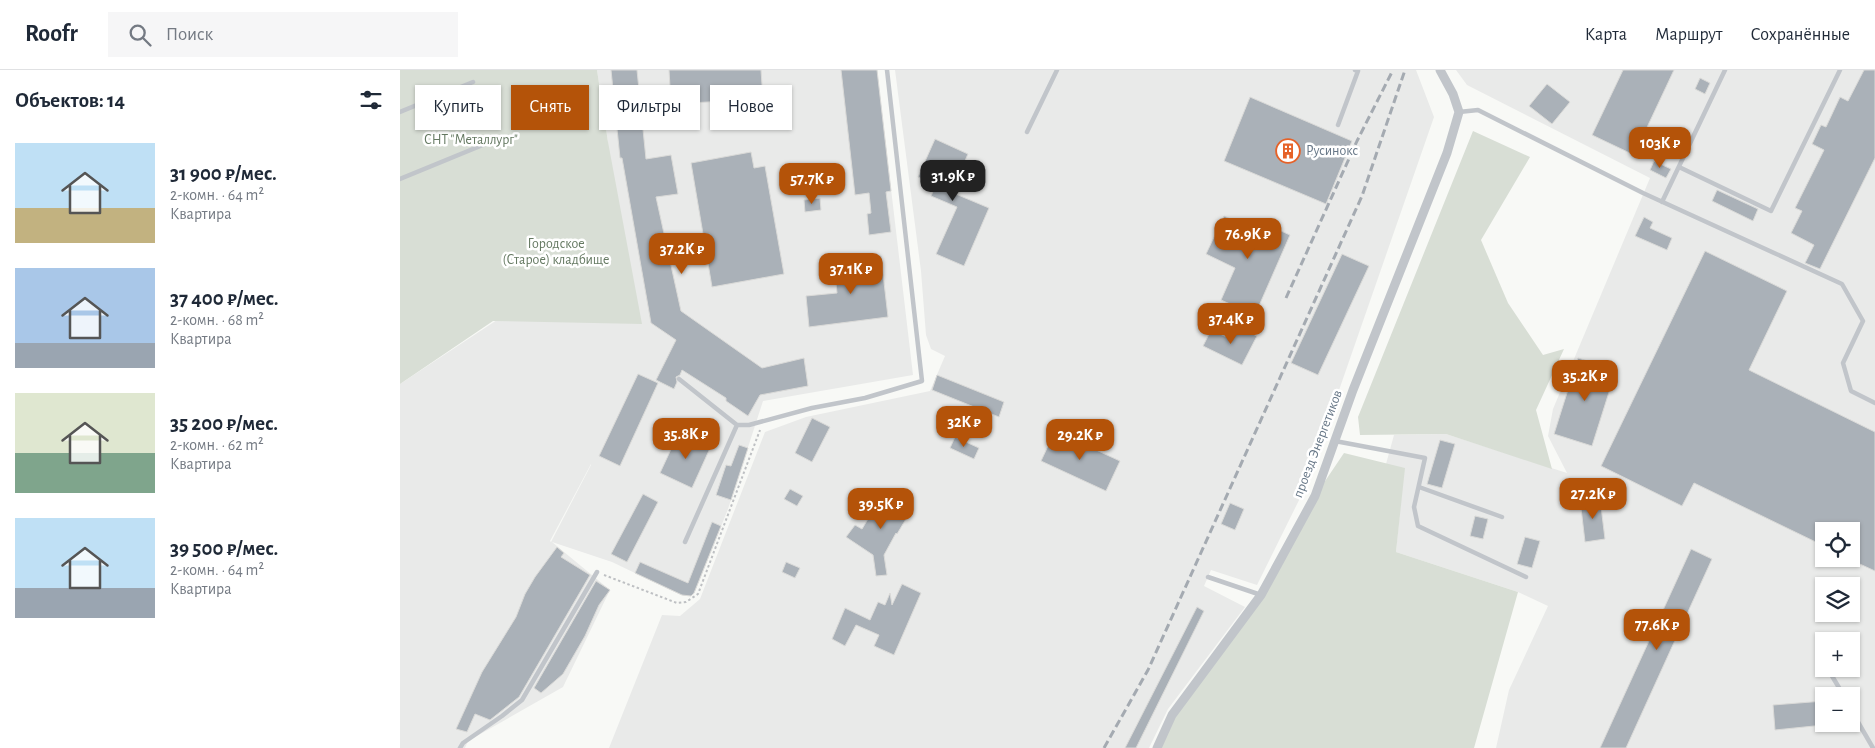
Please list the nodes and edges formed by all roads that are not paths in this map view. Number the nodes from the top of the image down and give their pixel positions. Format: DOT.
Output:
graph roads {
  1 [pos="887,70"];
  2 [pos="1057,70"];
  3 [pos="1355,70"];
  4 [pos="1440,70"];
  5 [pos="1725,70"];
  6 [pos="1840,70"];
  7 [pos="473,82"];
  8 [pos="400,112"];
  9 [pos="1459,112"];
  10 [pos="1338,125"];
  11 [pos="1027,132"];
  12 [pos="490,142"];
  13 [pos="1679,167"];
  14 [pos="400,179"];
  15 [pos="1662,202"];
  16 [pos="678,379"];
  17 [pos="1875,403"];
  18 [pos="737,425"];
  19 [pos="1335,440"];
  20 [pos="1418,487"];
  21 [pos="1502,517"];
  22 [pos="685,542"];
  23 [pos="597,572"];
  24 [pos="1526,576"];
  25 [pos="1208,577"];
  26 [pos="1261,595"];
  27 [pos="1860,726"];
  28 [pos="460,748"];
  29 [pos="1157,748"];
  30 [pos="1873,748"];
  1 -- 18 [label="lane"];
  2 -- 11 [label="lane"];
  3 -- 10 [label="lane"];
  4 -- 9 [label="street"];
  5 -- 13 [label="lane"];
  6 -- 13 [label="lane"];
  7 -- 8 [label="lane"];
  9 -- 15 [label="lane"];
  9 -- 19 [label="street, проезд Энергетиков"];
  12 -- 14 [label="lane"];
  13 -- 15 [label="lane"];
  15 -- 17 [label="lane"];
  16 -- 18 [label="lane"];
  18 -- 22 [label="lane"];
  19 -- 20 [label="lane"];
  19 -- 26 [label="street, проезд Энергетиков"];
  20 -- 21 [label="lane"];
  20 -- 24 [label="lane"];
  23 -- 28 [label="lane"];
  25 -- 26 [label="lane"];
  26 -- 29 [label="street, проезд Энергетиков"];
  27 -- 30 [label="lane"];
}
